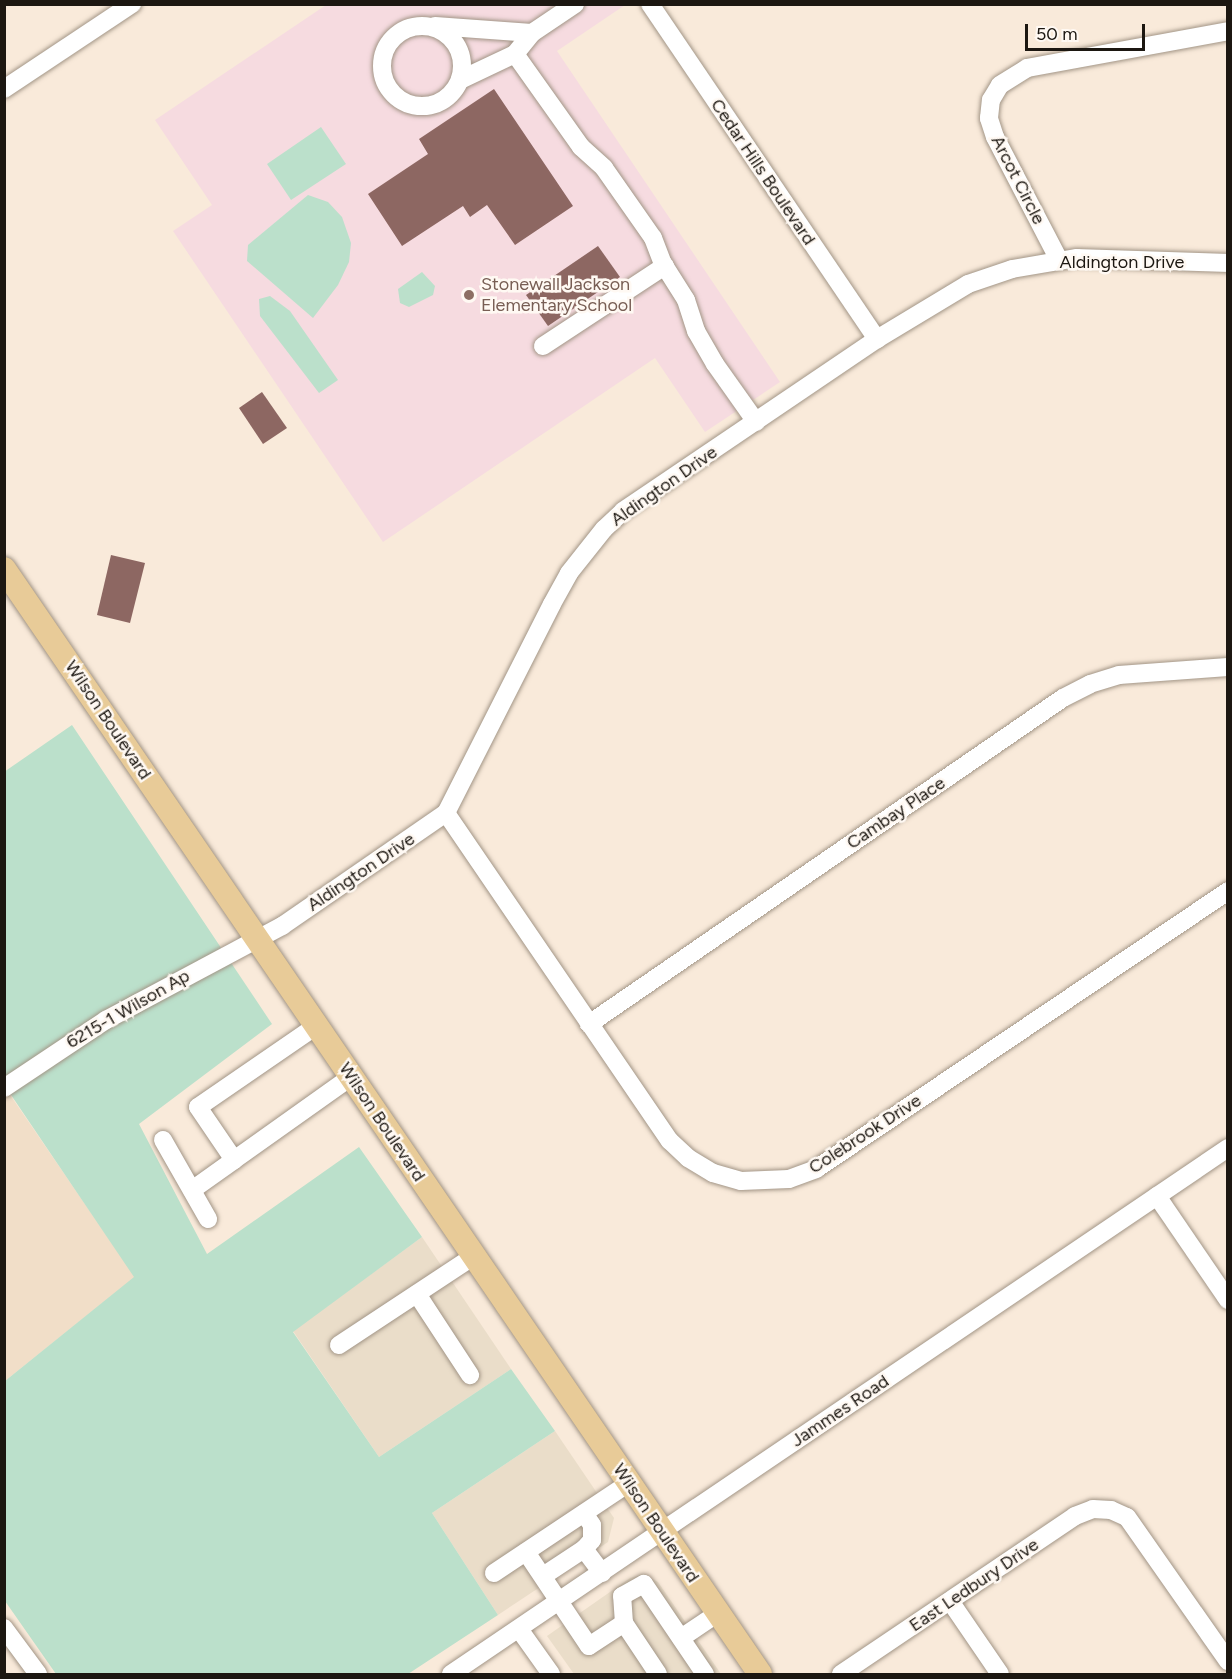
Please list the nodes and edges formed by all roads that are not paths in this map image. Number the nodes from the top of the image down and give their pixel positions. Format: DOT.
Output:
graph roads {
  1 [pos="132,4"];
  2 [pos="575,4"];
  3 [pos="650,4"];
  4 [pos="430,26"];
  5 [pos="1227,31"];
  6 [pos="532,33"];
  7 [pos="515,54"];
  8 [pos="460,80"];
  9 [pos="4,89"];
  10 [pos="1059,260"];
  11 [pos="1227,263"];
  12 [pos="665,266"];
  13 [pos="877,339"];
  14 [pos="543,346"];
  15 [pos="756,422"];
  16 [pos="6,573"];
  17 [pos="1227,667"];
  18 [pos="446,813"];
  19 [pos="1227,891"];
  20 [pos="256,938"];
  21 [pos="589,1024"];
  22 [pos="316,1026"];
  23 [pos="351,1077"];
  24 [pos="4,1088"];
  25 [pos="164,1140"];
  26 [pos="1227,1148"];
  27 [pos="234,1160"];
  28 [pos="192,1190"];
  29 [pos="1157,1196"];
  30 [pos="208,1219"];
  31 [pos="474,1256"];
  32 [pos="417,1293"];
  33 [pos="1227,1300"];
  34 [pos="339,1345"];
  35 [pos="470,1375"];
  36 [pos="629,1483"];
  37 [pos="584,1513"];
  38 [pos="663,1531"];
  39 [pos="584,1549"];
  40 [pos="526,1552"];
  41 [pos="606,1570"];
  42 [pos="494,1573"];
  43 [pos="543,1576"];
  44 [pos="628,1593"];
  45 [pos="560,1601"];
  46 [pos="950,1601"];
  47 [pos="718,1613"];
  48 [pos="624,1623"];
  49 [pos="4,1628"];
  50 [pos="519,1629"];
  51 [pos="681,1638"];
  52 [pos="1227,1661"];
  53 [pos="38,1674"];
  54 [pos="451,1674"];
  55 [pos="551,1674"];
  56 [pos="658,1674"];
  57 [pos="705,1674"];
  58 [pos="760,1674"];
  59 [pos="841,1674"];
  60 [pos="1000,1674"];
  1 -- 9 [label="street"];
  2 -- 6 [label="street"];
  3 -- 13 [label="street, Cedar Hills Boulevard"];
  4 -- 6 [label="street"];
  4 -- 8 [label="street"];
  4 -- 8 [label="street"];
  5 -- 10 [label="street, Arcot Circle"];
  6 -- 7 [label="street"];
  7 -- 8 [label="street"];
  7 -- 12 [label="street"];
  10 -- 11 [label="street, Aldington Drive"];
  10 -- 13 [label="street, Aldington Drive"];
  12 -- 14 [label="street"];
  12 -- 15 [label="street"];
  13 -- 15 [label="street, Aldington Drive"];
  15 -- 18 [label="street, Aldington Drive"];
  16 -- 20 [label="main road, Wilson Boulevard"];
  17 -- 21 [label="street, Cambay Place"];
  18 -- 20 [label="street, Aldington Drive"];
  18 -- 21 [label="street, Colebrook Drive"];
  19 -- 21 [label="street, Colebrook Drive"];
  20 -- 22 [label="main road, Wilson Boulevard"];
  20 -- 24 [label="street, 6215-1 Wilson Ap"];
  22 -- 23 [label="main road, Wilson Boulevard"];
  22 -- 27 [label="street"];
  23 -- 27 [label="street"];
  23 -- 31 [label="main road, Wilson Boulevard"];
  25 -- 28 [label="street"];
  26 -- 29 [label="street, Jammes Road"];
  27 -- 28 [label="street"];
  28 -- 30 [label="street"];
  29 -- 33 [label="street"];
  29 -- 38 [label="street, Jammes Road"];
  31 -- 32 [label="street"];
  31 -- 36 [label="main road, Wilson Boulevard"];
  32 -- 34 [label="street"];
  32 -- 35 [label="street"];
  36 -- 37 [label="street"];
  36 -- 38 [label="main road, Wilson Boulevard"];
  37 -- 39 [label="street"];
  37 -- 40 [label="street"];
  38 -- 41 [label="street, Jammes Road"];
  38 -- 47 [label="main road, Wilson Boulevard"];
  39 -- 41 [label="street"];
  39 -- 43 [label="street"];
  40 -- 42 [label="street"];
  40 -- 43 [label="street"];
  41 -- 44 [label="street"];
  41 -- 45 [label="street, Jammes Road"];
  43 -- 45 [label="street"];
  44 -- 48 [label="street"];
  44 -- 51 [label="street"];
  45 -- 48 [label="street"];
  45 -- 50 [label="street, Jammes Road"];
  46 -- 52 [label="street, East Ledbury Drive"];
  46 -- 59 [label="street, East Ledbury Drive"];
  46 -- 60 [label="street"];
  47 -- 51 [label="street"];
  47 -- 58 [label="main road, Wilson Boulevard"];
  48 -- 56 [label="street"];
  49 -- 53 [label="street"];
  50 -- 54 [label="street, Jammes Road"];
  50 -- 55 [label="street"];
  51 -- 57 [label="street"];
}
